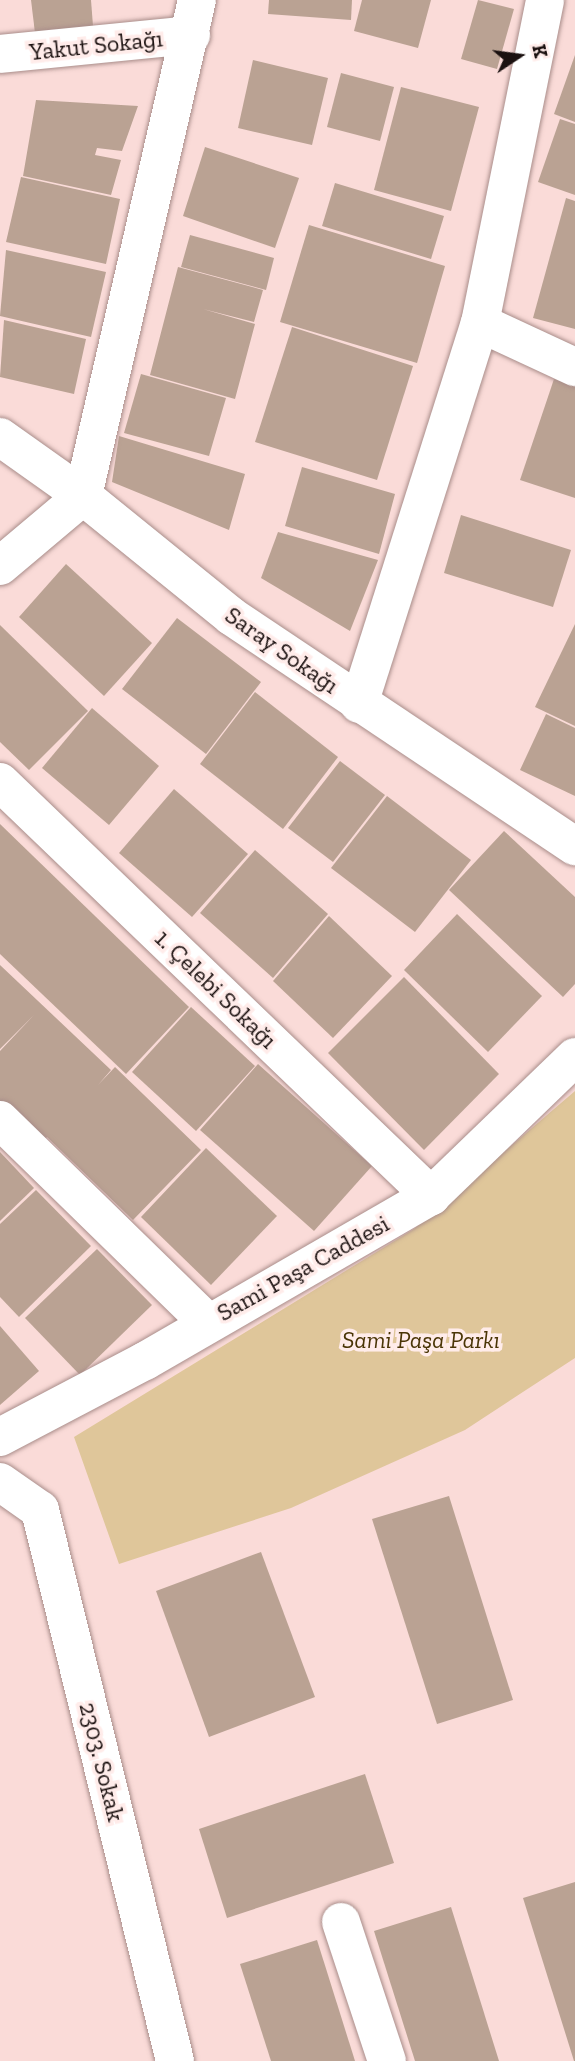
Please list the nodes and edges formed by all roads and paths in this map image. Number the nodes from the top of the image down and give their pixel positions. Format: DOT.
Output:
graph roads {
  1 [pos="545,0"];
  2 [pos="194,18"];
  3 [pos="0,54"];
  4 [pos="480,323"];
  5 [pos="575,367"];
  6 [pos="0,437"];
  7 [pos="83,496"];
  8 [pos="0,566"];
  9 [pos="359,704"];
  10 [pos="0,782"];
  11 [pos="575,846"];
  12 [pos="575,1057"];
  13 [pos="0,1120"];
  14 [pos="431,1196"];
  15 [pos="207,1322"];
  16 [pos="0,1437"];
  17 [pos="0,1482"];
  18 [pos="341,1922"];
  19 [pos="175,2061"];
  20 [pos="387,2061"];
  1 -- 4 [label="street"];
  2 -- 3 [label="street, Yakut Sokağı"];
  2 -- 7 [label="street"];
  4 -- 5 [label="street"];
  4 -- 9 [label="street"];
  6 -- 7 [label="street, Saray Sokağı"];
  7 -- 8 [label="street"];
  7 -- 9 [label="street, Saray Sokağı"];
  9 -- 11 [label="street, Saray Sokağı"];
  10 -- 14 [label="street, 1. Çelebi Sokağı"];
  12 -- 14 [label="street, Sami Paşa Caddesi"];
  13 -- 15 [label="street"];
  14 -- 15 [label="street, Sami Paşa Caddesi"];
  15 -- 16 [label="street, Sami Paşa Caddesi"];
  17 -- 19 [label="street, 2303. Sokak"];
  18 -- 20 [label="street"];
}
